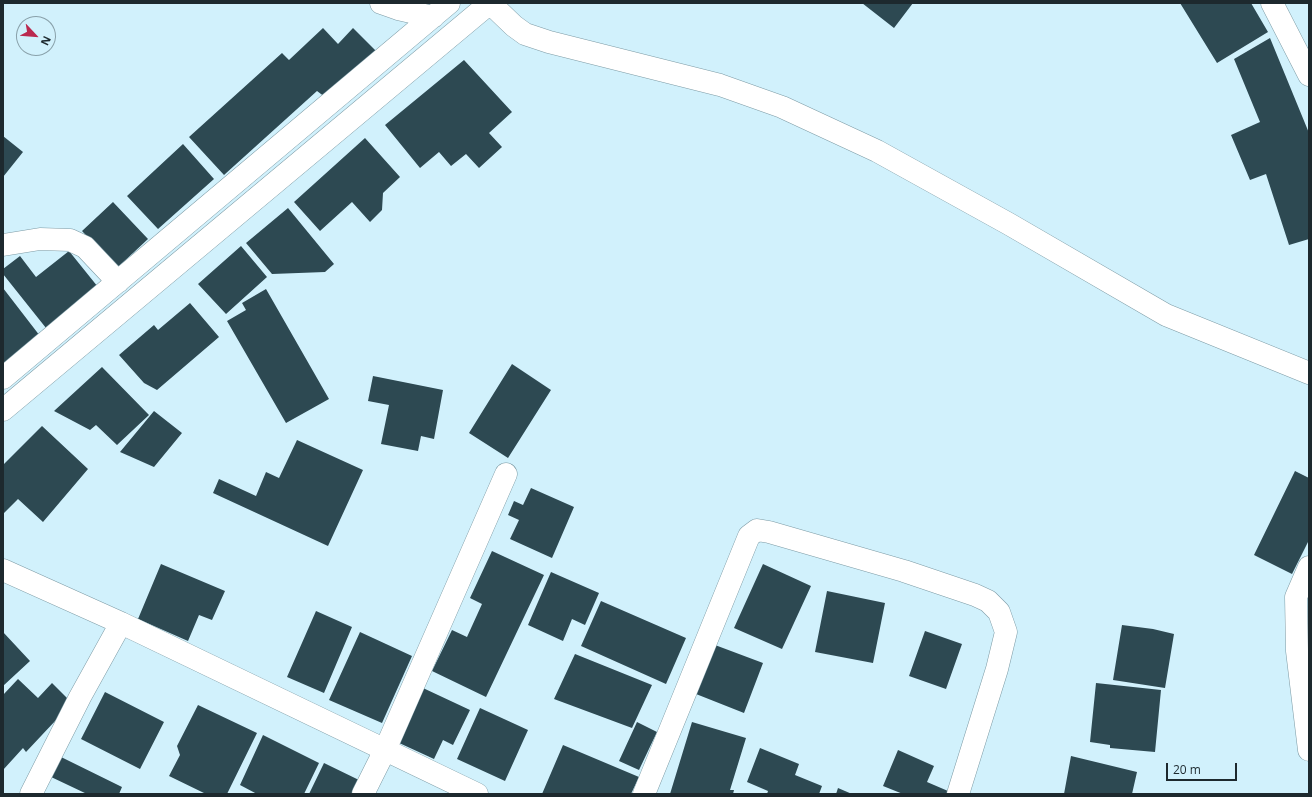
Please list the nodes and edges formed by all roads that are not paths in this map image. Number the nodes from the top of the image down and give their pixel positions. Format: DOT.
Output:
graph roads {
  1 [pos="381,3"];
  2 [pos="455,3"];
  3 [pos="490,3"];
  4 [pos="1272,3"];
  5 [pos="441,10"];
  6 [pos="469,21"];
  7 [pos="1309,75"];
  8 [pos="3,245"];
  9 [pos="118,282"];
  10 [pos="1309,373"];
  11 [pos="3,378"];
  12 [pos="3,410"];
  13 [pos="506,474"];
  14 [pos="1309,567"];
  15 [pos="3,570"];
  16 [pos="120,623"];
  17 [pos="385,750"];
  18 [pos="1309,750"];
  19 [pos="31,794"];
  20 [pos="364,794"];
  21 [pos="477,794"];
  22 [pos="644,794"];
  23 [pos="958,794"];
  1 -- 5 [label="street"];
  2 -- 6 [label="street"];
  3 -- 6 [label="street"];
  3 -- 10 [label="street"];
  4 -- 7 [label="street"];
  5 -- 9 [label="street"];
  6 -- 12 [label="street"];
  8 -- 9 [label="street"];
  9 -- 11 [label="street"];
  13 -- 17 [label="street"];
  14 -- 18 [label="street"];
  15 -- 16 [label="street"];
  16 -- 17 [label="street"];
  16 -- 19 [label="street"];
  17 -- 20 [label="street"];
  17 -- 21 [label="street"];
  22 -- 23 [label="street"];
}
